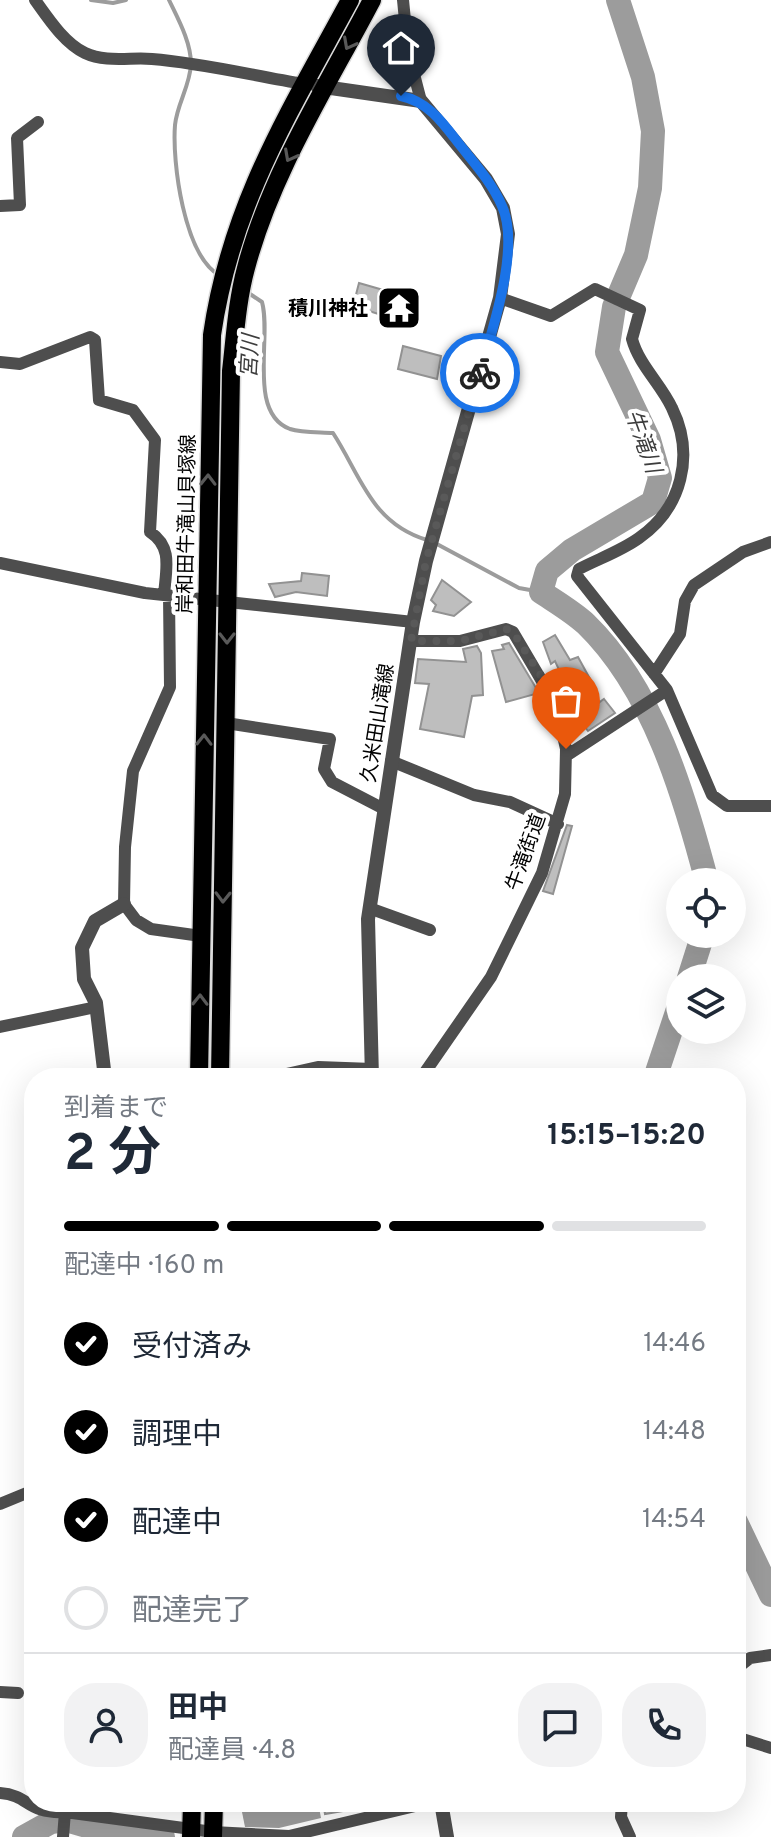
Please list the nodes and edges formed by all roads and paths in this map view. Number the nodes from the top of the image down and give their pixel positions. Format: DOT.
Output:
graph roads {
  1 [pos="35,0"];
  2 [pos="350,0"];
  3 [pos="372,0"];
  4 [pos="403,0"];
  5 [pos="304,84"];
  6 [pos="326,87"];
  7 [pos="421,101"];
  8 [pos="38,122"];
  9 [pos="0,206"];
  10 [pos="500,298"];
  11 [pos="0,362"];
  12 [pos="771,542"];
  13 [pos="0,563"];
  14 [pos="167,595"];
  15 [pos="207,600"];
  16 [pos="227,601"];
  17 [pos="413,622"];
  18 [pos="411,641"];
  19 [pos="654,674"];
  20 [pos="667,690"];
  21 [pos="226,723"];
  22 [pos="566,756"];
  23 [pos="391,761"];
  24 [pos="771,806"];
  25 [pos="384,809"];
  26 [pos="558,824"];
  27 [pos="124,904"];
  28 [pos="369,908"];
  29 [pos="430,930"];
  30 [pos="201,936"];
  31 [pos="96,1007"];
  32 [pos="0,1027"];
  33 [pos="104,1068"];
  34 [pos="199,1068"];
  35 [pos="220,1068"];
  36 [pos="372,1068"];
  37 [pos="428,1068"];
  38 [pos="24,1494"];
  39 [pos="0,1504"];
  40 [pos="771,1655"];
  41 [pos="746,1661"];
  42 [pos="0,1692"];
  43 [pos="18,1693"];
  44 [pos="746,1740"];
  45 [pos="771,1748"];
  46 [pos="0,1793"];
  47 [pos="24,1800"];
  48 [pos="41,1812"];
  49 [pos="65,1812"];
  50 [pos="192,1812"];
  51 [pos="214,1812"];
  52 [pos="390,1812"];
  53 [pos="443,1812"];
  54 [pos="621,1812"];
  55 [pos="191,1833"];
  56 [pos="213,1834"];
  57 [pos="63,1837"];
  58 [pos="447,1837"];
  59 [pos="630,1837"];
  1 -- 5 [label="street"];
  2 -- 5 [label="main road, 岸和田牛滝山貝塚線"];
  3 -- 6 [label="main road, one-way"];
  4 -- 7 [label="street"];
  5 -- 6 [label="street"];
  15 -- 5 [label="main road, 岸和田牛滝山貝塚線, one-way"];
  6 -- 7 [label="street"];
  6 -- 16 [label="main road, one-way"];
  7 -- 10 [label="street, 久米田山滝線"];
  8 -- 9 [label="street"];
  10 -- 17 [label="street, 久米田山滝線"];
  10 -- 19 [label="street"];
  11 -- 14 [label="street"];
  12 -- 19 [label="street"];
  13 -- 14 [label="street"];
  14 -- 15 [label="street"];
  14 -- 27 [label="street"];
  15 -- 16 [label="street"];
  30 -- 15 [label="main road, 岸和田牛滝山貝塚線, one-way"];
  16 -- 17 [label="street"];
  16 -- 21 [label="main road, one-way"];
  17 -- 18 [label="street, 久米田山滝線"];
  18 -- 22 [label="street, 牛滝街道"];
  18 -- 23 [label="street, 久米田山滝線"];
  19 -- 20 [label="street"];
  20 -- 22 [label="street"];
  20 -- 24 [label="street"];
  21 -- 25 [label="street"];
  21 -- 35 [label="main road, one-way"];
  22 -- 26 [label="street, 牛滝街道"];
  23 -- 25 [label="street, 久米田山滝線"];
  23 -- 26 [label="street"];
  25 -- 28 [label="street, 久米田山滝線"];
  26 -- 37 [label="street, 牛滝街道"];
  27 -- 30 [label="street"];
  27 -- 31 [label="street"];
  28 -- 29 [label="street"];
  28 -- 36 [label="street, 久米田山滝線"];
  34 -- 30 [label="main road, 岸和田牛滝山貝塚線, one-way"];
  31 -- 32 [label="street"];
  31 -- 33 [label="street"];
  38 -- 39 [label="street"];
  40 -- 41 [label="street"];
  42 -- 43 [label="street"];
  44 -- 45 [label="street"];
  46 -- 47 [label="street"];
  48 -- 49 [label="street"];
  49 -- 55 [label="street"];
  49 -- 57 [label="street"];
  50 -- 55 [label="main road"];
  51 -- 56 [label="main road"];
  52 -- 56 [label="street"];
  53 -- 58 [label="street"];
  54 -- 59 [label="street"];
  55 -- 56 [label="street"];
}
